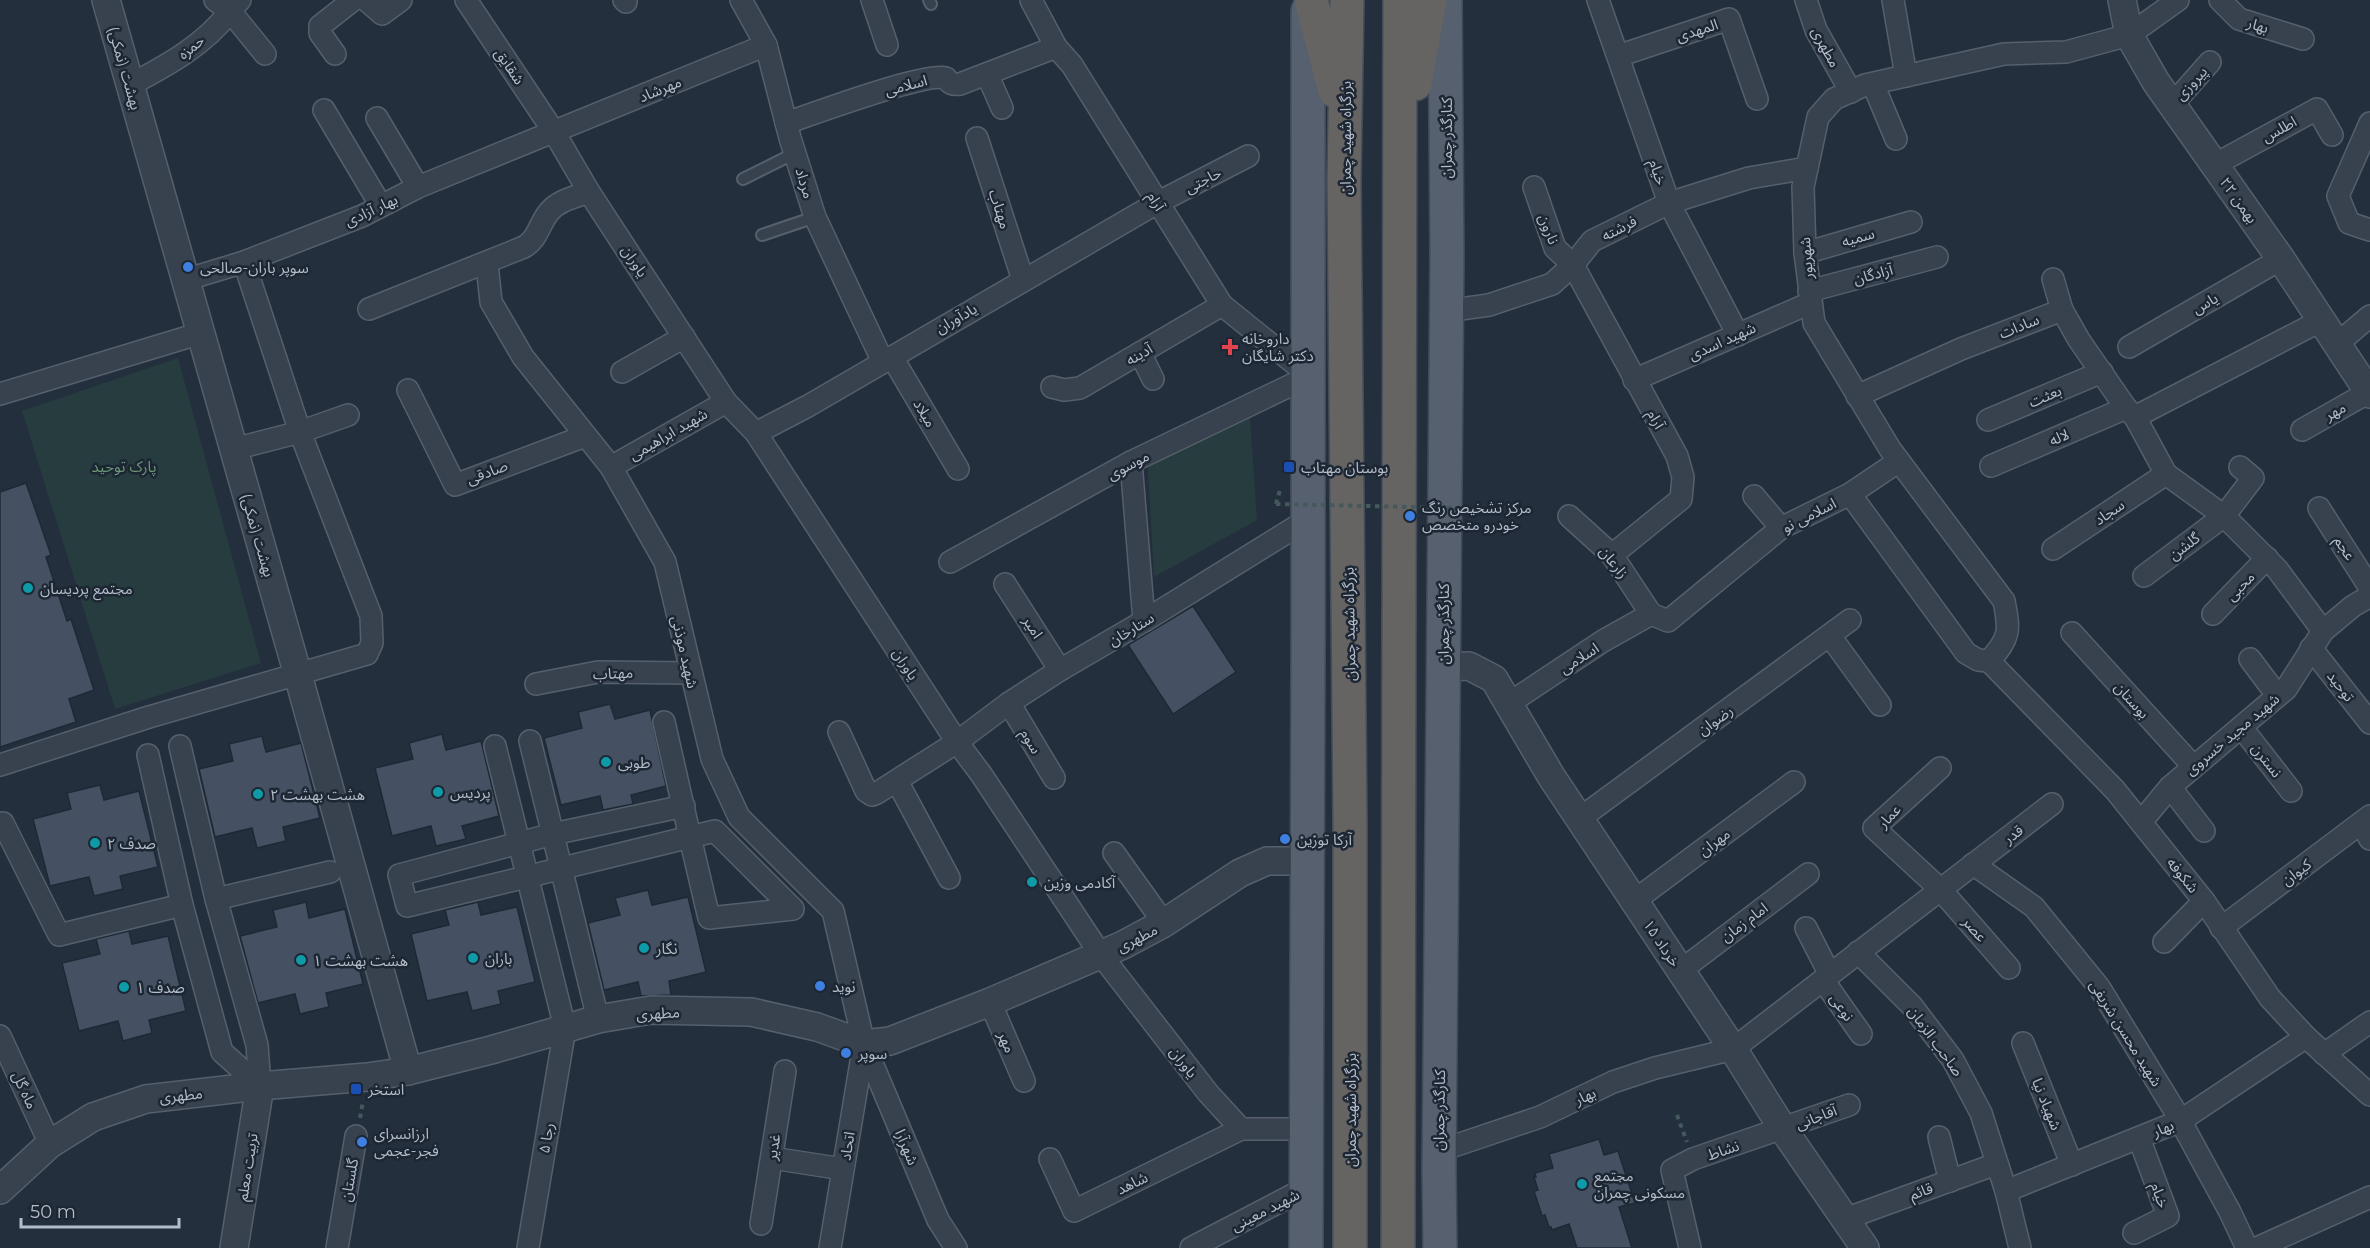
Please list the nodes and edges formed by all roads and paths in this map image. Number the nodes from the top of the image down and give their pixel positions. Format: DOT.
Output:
graph roads {
  1 [pos="106,0"];
  2 [pos="353,0"];
  3 [pos="366,0"];
  4 [pos="401,0"];
  5 [pos="466,0"];
  6 [pos="741,0"];
  7 [pos="872,0"];
  8 [pos="1309,0"];
  9 [pos="1347,0"];
  10 [pos="1400,0"];
  11 [pos="1430,0"];
  12 [pos="1445,0"];
  13 [pos="1598,0"];
  14 [pos="1806,0"];
  15 [pos="1893,0"];
  16 [pos="2122,0"];
  17 [pos="2178,0"];
  18 [pos="2220,0"];
  19 [pos="1039,2"];
  20 [pos="229,4"];
  21 [pos="2129,35"];
  22 [pos="2303,39"];
  23 [pos="766,45"];
  24 [pos="886,45"];
  25 [pos="1056,47"];
  26 [pos="265,54"];
  27 [pos="335,54"];
  28 [pos="1618,56"];
  29 [pos="2210,62"];
  30 [pos="987,74"];
  31 [pos="1906,76"];
  32 [pos="1873,84"];
  33 [pos="130,85"];
  34 [pos="1851,92"];
  35 [pos="1757,99"];
  36 [pos="2172,105"];
  37 [pos="1002,108"];
  38 [pos="324,110"];
  39 [pos="377,118"];
  40 [pos="786,123"];
  41 [pos="2370,123"];
  42 [pos="1345,130"];
  43 [pos="554,132"];
  44 [pos="2332,135"];
  45 [pos="977,138"];
  46 [pos="1896,139"];
  47 [pos="795,153"];
  48 [pos="1248,156"];
  49 [pos="2214,165"];
  50 [pos="1807,168"];
  51 [pos="743,178"];
  52 [pos="1400,180"];
  53 [pos="418,187"];
  54 [pos="1534,187"];
  55 [pos="589,192"];
  56 [pos="1669,202"];
  57 [pos="1157,203"];
  58 [pos="381,206"];
  59 [pos="815,217"];
  60 [pos="1911,222"];
  61 [pos="2370,230"];
  62 [pos="762,235"];
  63 [pos="1804,253"];
  64 [pos="1937,257"];
  65 [pos="2282,259"];
  66 [pos="244,262"];
  67 [pos="487,264"];
  68 [pos="1573,265"];
  69 [pos="2053,279"];
  70 [pos="186,280"];
  71 [pos="1023,280"];
  72 [pos="1809,297"];
  73 [pos="1222,306"];
  74 [pos="369,309"];
  75 [pos="2062,310"];
  76 [pos="1446,311"];
  77 [pos="2370,316"];
  78 [pos="2322,320"];
  79 [pos="201,333"];
  80 [pos="1738,335"];
  81 [pos="684,337"];
  82 [pos="2337,344"];
  83 [pos="2129,346"];
  84 [pos="1140,353"];
  85 [pos="887,359"];
  86 [pos="622,372"];
  87 [pos="2102,372"];
  88 [pos="1310,376"];
  89 [pos="1153,379"];
  90 [pos="1634,380"];
  91 [pos="1052,387"];
  92 [pos="408,390"];
  93 [pos="2369,393"];
  94 [pos="0,394"];
  95 [pos="1857,396"];
  96 [pos="726,402"];
  97 [pos="2131,413"];
  98 [pos="348,415"];
  99 [pos="1988,420"];
  100 [pos="2302,430"];
  101 [pos="300,432"];
  102 [pos="756,433"];
  103 [pos="585,436"];
  104 [pos="234,449"];
  105 [pos="1899,461"];
  106 [pos="1131,462"];
  107 [pos="1991,466"];
  108 [pos="610,467"];
  109 [pos="2240,467"];
  110 [pos="958,469"];
  111 [pos="2166,474"];
  112 [pos="1850,494"];
  113 [pos="1754,496"];
  114 [pos="1276,504"];
  115 [pos="1457,508"];
  116 [pos="2319,508"];
  117 [pos="1569,516"];
  118 [pos="2224,516"];
  119 [pos="1307,520"];
  120 [pos="1781,528"];
  121 [pos="2053,549"];
  122 [pos="1612,555"];
  123 [pos="2267,558"];
  124 [pos="950,562"];
  125 [pos="2144,576"];
  126 [pos="1005,584"];
  127 [pos="2370,588"];
  128 [pos="2370,596"];
  129 [pos="1651,614"];
  130 [pos="2213,614"];
  131 [pos="1850,620"];
  132 [pos="1144,621"];
  133 [pos="2072,633"];
  134 [pos="1830,636"];
  135 [pos="2317,640"];
  136 [pos="2250,659"];
  137 [pos="1989,661"];
  138 [pos="1443,667"];
  139 [pos="1060,670"];
  140 [pos="690,673"];
  141 [pos="298,675"];
  142 [pos="536,684"];
  143 [pos="2277,695"];
  144 [pos="1009,704"];
  145 [pos="1508,704"];
  146 [pos="1880,705"];
  147 [pos="664,722"];
  148 [pos="2370,723"];
  149 [pos="2242,728"];
  150 [pos="839,732"];
  151 [pos="530,741"];
  152 [pos="957,742"];
  153 [pos="180,746"];
  154 [pos="495,746"];
  155 [pos="148,755"];
  156 [pos="0,765"];
  157 [pos="2193,766"];
  158 [pos="1940,768"];
  159 [pos="1054,778"];
  160 [pos="897,781"];
  161 [pos="1794,782"];
  162 [pos="2170,787"];
  163 [pos="2291,791"];
  164 [pos="2052,804"];
  165 [pos="684,806"];
  166 [pos="1579,819"];
  167 [pos="2141,822"];
  168 [pos="3,823"];
  169 [pos="2367,826"];
  170 [pos="2204,831"];
  171 [pos="553,834"];
  172 [pos="690,837"];
  173 [pos="519,842"];
  174 [pos="1114,853"];
  175 [pos="1307,861"];
  176 [pos="1973,864"];
  177 [pos="560,869"];
  178 [pos="330,872"];
  179 [pos="1808,874"];
  180 [pos="528,876"];
  181 [pos="949,878"];
  182 [pos="1940,889"];
  183 [pos="216,899"];
  184 [pos="1634,902"];
  185 [pos="2204,902"];
  186 [pos="183,905"];
  187 [pos="1164,923"];
  188 [pos="1806,928"];
  189 [pos="2221,928"];
  190 [pos="2164,942"];
  191 [pos="1858,952"];
  192 [pos="1101,955"];
  193 [pos="2009,968"];
  194 [pos="1680,970"];
  195 [pos="1827,977"];
  196 [pos="990,1002"];
  197 [pos="598,1019"];
  198 [pos="2370,1022"];
  199 [pos="565,1028"];
  200 [pos="1861,1034"];
  201 [pos="0,1036"];
  202 [pos="2306,1037"];
  203 [pos="2023,1043"];
  204 [pos="864,1044"];
  205 [pos="1733,1049"];
  206 [pos="2324,1054"];
  207 [pos="408,1071"];
  208 [pos="785,1071"];
  209 [pos="367,1077"];
  210 [pos="1024,1082"];
  211 [pos="260,1086"];
  212 [pos="2370,1095"];
  213 [pos="1849,1105"];
  214 [pos="1677,1115"];
  215 [pos="2180,1121"];
  216 [pos="1241,1129"];
  217 [pos="1306,1129"];
  218 [pos="1784,1129"];
  219 [pos="356,1136"];
  220 [pos="1939,1137"];
  221 [pos="2139,1138"];
  222 [pos="50,1144"];
  223 [pos="1439,1151"];
  224 [pos="772,1158"];
  225 [pos="1050,1159"];
  226 [pos="1693,1160"];
  227 [pos="1996,1164"];
  228 [pos="2072,1164"];
  229 [pos="843,1169"];
  230 [pos="1950,1181"];
  231 [pos="1306,1188"];
  232 [pos="0,1190"];
  233 [pos="2006,1191"];
  234 [pos="2370,1197"];
  235 [pos="1845,1219"];
  236 [pos="761,1224"];
  237 [pos="2134,1233"];
  238 [pos="234,1248"];
  239 [pos="337,1248"];
  240 [pos="528,1248"];
  241 [pos="830,1248"];
  242 [pos="956,1248"];
  243 [pos="1191,1248"];
  244 [pos="1306,1248"];
  245 [pos="1350,1248"];
  246 [pos="1398,1248"];
  247 [pos="1440,1248"];
  248 [pos="1690,1248"];
  249 [pos="1865,1248"];
  250 [pos="2020,1248"];
  251 [pos="2247,1248"];
  252 [pos="2257,1248"];
  1 -- 33 [label="street, بهشت (نمکی)"];
  2 -- 27 [label="street"];
  3 -- 4 [label="street"];
  5 -- 43 [label="street, شقایق"];
  6 -- 23 [label="street, مرداد"];
  7 -- 24 [label="street"];
  8 -- 42 [label="highway"];
  8 -- 88 [label="main road"];
  9 -- 42 [label="highway, بزرگراه شهید چمران"];
  10 -- 52 [label="highway"];
  11 -- 52 [label="highway"];
  12 -- 76 [label="main road, کنارگذر چمران"];
  13 -- 28 [label="street, خیام"];
  14 -- 34 [label="street, مطهری"];
  15 -- 31 [label="street"];
  16 -- 21 [label="street, ۲۲ بهمن"];
  17 -- 21 [label="street"];
  18 -- 22 [label="street, بهار"];
  19 -- 25 [label="street, آرام"];
  20 -- 26 [label="street"];
  20 -- 33 [label="street, حمزه"];
  21 -- 31 [label="street, شهریور"];
  21 -- 36 [label="street, ۲۲ بهمن"];
  23 -- 40 [label="street, مرداد"];
  23 -- 43 [label="street, مهرشاد"];
  25 -- 30 [label="street, اسلامی"];
  25 -- 57 [label="street, آرام"];
  28 -- 35 [label="street, المهدی"];
  28 -- 56 [label="street, خیام"];
  29 -- 36 [label="street, پیروزی"];
  30 -- 37 [label="street"];
  30 -- 40 [label="street, اسلامی"];
  31 -- 32 [label="street, شهریور"];
  32 -- 34 [label="street, شهریور"];
  32 -- 46 [label="street"];
  33 -- 70 [label="street, بهشت (نمکی)"];
  34 -- 50 [label="street, شهریور"];
  36 -- 49 [label="street, ۲۲ بهمن"];
  38 -- 58 [label="street"];
  39 -- 53 [label="street"];
  40 -- 47 [label="street, مرداد"];
  41 -- 61 [label="street"];
  42 -- 245 [label="highway, بزرگراه شهید چمران"];
  43 -- 53 [label="street, بهار آزادی"];
  43 -- 55 [label="street, یاوران"];
  44 -- 49 [label="street, اطلس"];
  45 -- 71 [label="street, مهتاب"];
  47 -- 51 [label="lane"];
  47 -- 59 [label="street, مرداد"];
  48 -- 57 [label="street, حاجتی"];
  49 -- 65 [label="street, ۲۲ بهمن"];
  50 -- 56 [label="street, فرشته"];
  50 -- 63 [label="street, شهریور"];
  52 -- 246 [label="highway"];
  53 -- 58 [label="street, بهار آزادی"];
  54 -- 68 [label="street, نارون"];
  55 -- 67 [label="street"];
  55 -- 81 [label="street, یاوران"];
  56 -- 68 [label="street, فرشته"];
  56 -- 80 [label="street, خیام"];
  57 -- 71 [label="street, یادآوران"];
  57 -- 73 [label="street, آرام"];
  58 -- 66 [label="street, بهار آزادی"];
  59 -- 62 [label="lane"];
  59 -- 85 [label="street, مرداد"];
  60 -- 63 [label="street, سمیه"];
  63 -- 72 [label="street, شهریور"];
  64 -- 72 [label="street, آزادگان"];
  65 -- 78 [label="street, ۲۲ بهمن"];
  65 -- 83 [label="street, یاس"];
  66 -- 70 [label="street, بهار آزادی"];
  66 -- 101 [label="street"];
  67 -- 74 [label="street"];
  67 -- 103 [label="street, شهید موذنی"];
  68 -- 76 [label="street, فرشته"];
  68 -- 90 [label="street, آرام"];
  69 -- 75 [label="street"];
  70 -- 79 [label="street, بهشت (نمکی)"];
  71 -- 85 [label="street, یادآوران"];
  72 -- 80 [label="street, شهید اسدی"];
  72 -- 95 [label="street, شهریور"];
  73 -- 84 [label="street, آدینه"];
  73 -- 88 [label="street, آرام"];
  75 -- 87 [label="street"];
  75 -- 95 [label="street, سادات"];
  76 -- 138 [label="main road, کنارگذر چمران"];
  77 -- 82 [label="street"];
  78 -- 82 [label="street, ۲۲ بهمن"];
  78 -- 97 [label="street"];
  79 -- 94 [label="street"];
  79 -- 104 [label="street, بهشت (نمکی)"];
  80 -- 90 [label="street, شهید اسدی"];
  81 -- 86 [label="street"];
  81 -- 96 [label="street, یاوران"];
  82 -- 93 [label="street, ۲۲ بهمن"];
  84 -- 89 [label="street"];
  84 -- 91 [label="street, آدینه"];
  85 -- 102 [label="street, یادآوران"];
  85 -- 110 [label="street, میلاد"];
  87 -- 97 [label="street"];
  87 -- 99 [label="street, بعثت"];
  88 -- 106 [label="street, موسوی"];
  88 -- 119 [label="main road"];
  90 -- 122 [label="street, آرام"];
  92 -- 103 [label="street, صادقی"];
  93 -- 100 [label="street, مهر"];
  95 -- 105 [label="street, شهریور"];
  96 -- 102 [label="street, یاوران"];
  96 -- 108 [label="street, شهید ابراهیمی"];
  97 -- 107 [label="street, لاله"];
  97 -- 111 [label="street"];
  98 -- 101 [label="street"];
  101 -- 104 [label="street"];
  101 -- 141 [label="street"];
  102 -- 152 [label="street, یاوران"];
  103 -- 108 [label="street, شهید موذنی"];
  104 -- 141 [label="street, بهشت (نمکی)"];
  105 -- 112 [label="street"];
  105 -- 137 [label="street, شهریور"];
  106 -- 124 [label="street, موسوی"];
  106 -- 132 [label="street"];
  108 -- 140 [label="street, شهید موذنی"];
  109 -- 118 [label="street, گلشن"];
  111 -- 118 [label="street"];
  111 -- 121 [label="street, سجاد"];
  112 -- 120 [label="street, اسلامی نو"];
  112 -- 137 [label="street, اسلامی نو"];
  113 -- 120 [label="street"];
  114 -- 115 [label="path, bridge"];
  116 -- 127 [label="street, عجم"];
  117 -- 122 [label="street, زارعان"];
  118 -- 123 [label="street"];
  118 -- 125 [label="street, گلشن"];
  119 -- 132 [label="street, ستارخان"];
  119 -- 175 [label="main road"];
  120 -- 129 [label="street, اسلامی نو"];
  122 -- 129 [label="street, زارعان"];
  123 -- 130 [label="street, محبی"];
  123 -- 135 [label="street"];
  126 -- 139 [label="street, امیر"];
  128 -- 135 [label="street, شهید مجید خسروی"];
  129 -- 145 [label="street, اسلامی"];
  131 -- 134 [label="street, رضوان"];
  132 -- 139 [label="street, ستارخان"];
  133 -- 157 [label="street, بوستان"];
  134 -- 146 [label="street"];
  134 -- 166 [label="street, رضوان"];
  135 -- 143 [label="street, شهید مجید خسروی"];
  135 -- 148 [label="street, توحید"];
  136 -- 143 [label="street"];
  137 -- 167 [label="street, شکوفه"];
  138 -- 145 [label="street, ۱۵ خرداد"];
  138 -- 223 [label="main road, کنارگذر چمران"];
  139 -- 144 [label="street, ستارخان"];
  140 -- 142 [label="street, مهتاب"];
  140 -- 204 [label="street, شهید موذنی"];
  141 -- 156 [label="street"];
  141 -- 207 [label="street, بهشت (نمکی)"];
  143 -- 149 [label="street, شهید مجید خسروی"];
  144 -- 152 [label="street, ستارخان"];
  144 -- 159 [label="street, سوم"];
  145 -- 166 [label="street, ۱۵ خرداد"];
  147 -- 165 [label="street"];
  149 -- 157 [label="street, شهید مجید خسروی"];
  149 -- 163 [label="street, نسترن"];
  150 -- 160 [label="street, ستارخان"];
  151 -- 171 [label="street"];
  152 -- 160 [label="street, ستارخان"];
  152 -- 192 [label="street, یاوران"];
  153 -- 183 [label="street"];
  154 -- 173 [label="street"];
  155 -- 186 [label="street"];
  157 -- 162 [label="street, شهید مجید خسروی"];
  158 -- 182 [label="street, عمار"];
  160 -- 181 [label="street"];
  161 -- 184 [label="street, مهران"];
  162 -- 167 [label="street, شهید مجید خسروی"];
  162 -- 170 [label="street"];
  164 -- 176 [label="street, قدر"];
  165 -- 171 [label="street"];
  165 -- 172 [label="street"];
  166 -- 184 [label="street, ۱۵ خرداد"];
  167 -- 185 [label="street, شکوفه"];
  168 -- 186 [label="street"];
  169 -- 189 [label="street, کیوان"];
  171 -- 173 [label="street"];
  171 -- 177 [label="street"];
  172 -- 172 [label="street"];
  172 -- 177 [label="street"];
  173 -- 180 [label="street"];
  173 -- 180 [label="street"];
  174 -- 187 [label="street"];
  175 -- 187 [label="street, مطهری"];
  175 -- 217 [label="main road"];
  176 -- 182 [label="street"];
  176 -- 215 [label="street, شهید محسن شریفی"];
  177 -- 180 [label="street"];
  177 -- 197 [label="street"];
  178 -- 183 [label="street"];
  179 -- 194 [label="street, امام زمان"];
  180 -- 199 [label="street"];
  182 -- 191 [label="street"];
  182 -- 193 [label="street, عصر"];
  183 -- 211 [label="street"];
  184 -- 194 [label="street, ۱۵ خرداد"];
  185 -- 189 [label="street, شکوفه"];
  185 -- 190 [label="street"];
  186 -- 211 [label="street"];
  187 -- 192 [label="street, مطهری"];
  188 -- 195 [label="street, نوعی"];
  189 -- 202 [label="street, شکوفه"];
  191 -- 195 [label="street"];
  191 -- 227 [label="street, صاحب الزمان"];
  192 -- 196 [label="street, مطهری"];
  192 -- 216 [label="street, یاوران"];
  194 -- 205 [label="street, ۱۵ خرداد"];
  195 -- 200 [label="street, نوعی"];
  195 -- 205 [label="street"];
  196 -- 204 [label="street, مطهری"];
  196 -- 210 [label="street, مهر"];
  197 -- 199 [label="street, مطهری"];
  197 -- 204 [label="street, مطهری"];
  198 -- 206 [label="street"];
  199 -- 207 [label="street, مطهری"];
  199 -- 240 [label="street, رجا ۵"];
  201 -- 222 [label="street, ماه گل"];
  202 -- 206 [label="street, شکوفه"];
  202 -- 215 [label="street, بهار"];
  203 -- 228 [label="street, شهیاد نیا"];
  204 -- 229 [label="street, اتحاد"];
  204 -- 242 [label="street, شهرآرا"];
  205 -- 218 [label="street, ۱۵ خرداد"];
  205 -- 223 [label="street, بهار"];
  206 -- 212 [label="street, شکوفه"];
  207 -- 209 [label="street, مطهری"];
  208 -- 224 [label="street, غدیر"];
  209 -- 211 [label="street, مطهری"];
  209 -- 219 [label="path"];
  211 -- 222 [label="street, مطهری"];
  211 -- 238 [label="street, تربیت معلم"];
  213 -- 218 [label="street, آقاجانی"];
  214 -- 226 [label="path"];
  215 -- 221 [label="street, بهار"];
  215 -- 251 [label="street, شهید محسن شریفی"];
  216 -- 217 [label="street"];
  216 -- 225 [label="street, شاهد"];
  217 -- 231 [label="main road"];
  218 -- 226 [label="street, نشاط"];
  218 -- 235 [label="street, ۱۵ خرداد"];
  219 -- 239 [label="street, گلستان"];
  220 -- 230 [label="street"];
  221 -- 228 [label="street, بهار"];
  221 -- 237 [label="street, خیام"];
  222 -- 232 [label="street, مطهری"];
  223 -- 247 [label="main road, کنارگذر چمران"];
  224 -- 229 [label="street"];
  224 -- 236 [label="street, غدیر"];
  226 -- 248 [label="street, نشاط"];
  227 -- 230 [label="street, قائم"];
  227 -- 233 [label="street, صاحب الزمان"];
  228 -- 233 [label="street, بهار"];
  229 -- 241 [label="street, اتحاد"];
  230 -- 235 [label="street, قائم"];
  231 -- 243 [label="street, شهید معینی"];
  231 -- 244 [label="main road"];
  233 -- 250 [label="street, صاحب الزمان"];
  234 -- 252 [label="street"];
  235 -- 249 [label="street, ۱۵ خرداد"];
}
